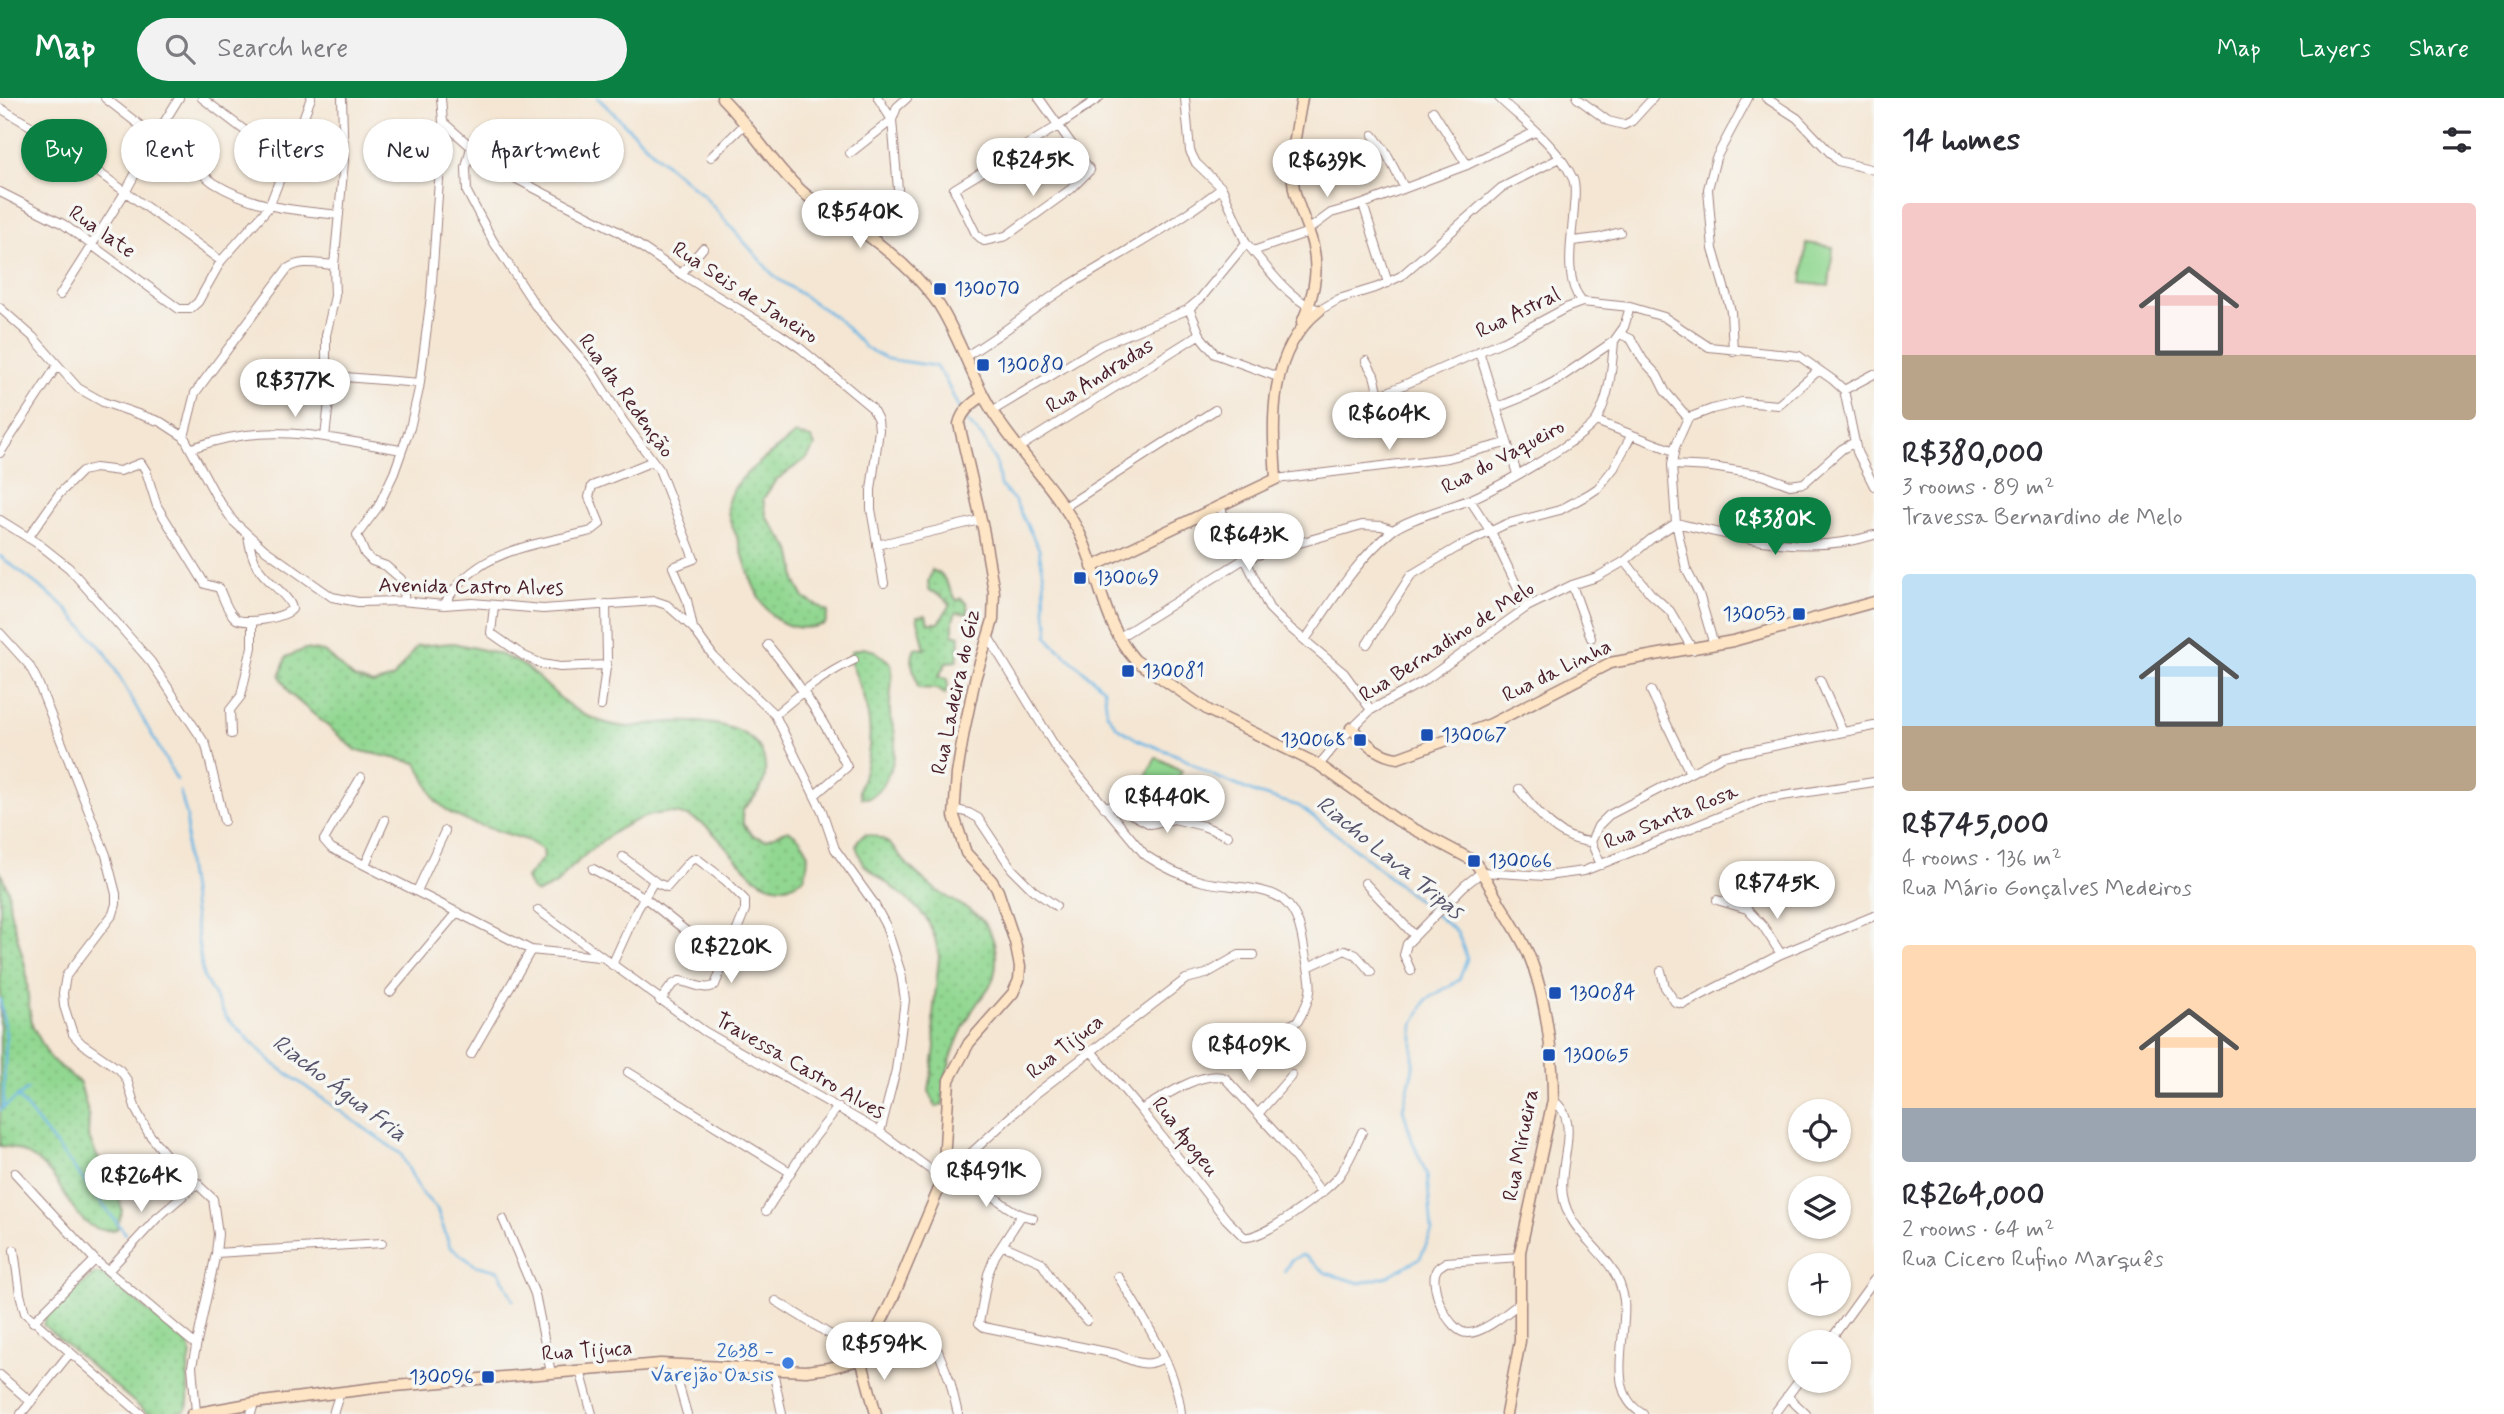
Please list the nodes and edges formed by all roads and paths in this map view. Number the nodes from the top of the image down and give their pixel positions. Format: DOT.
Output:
graph roads {
  1 [pos="105,98"];
  2 [pos="179,98"];
  3 [pos="202,98"];
  4 [pos="311,98"];
  5 [pos="342,98"];
  6 [pos="441,98"];
  7 [pos="722,98"];
  8 [pos="878,98"];
  9 [pos="906,98"];
  10 [pos="1039,98"];
  11 [pos="1099,98"];
  12 [pos="1187,98"];
  13 [pos="1302,98"];
  14 [pos="1500,98"];
  15 [pos="1577,98"];
  16 [pos="1653,98"];
  17 [pos="1748,98"];
  18 [pos="1766,98"];
  19 [pos="0,108"];
  20 [pos="1433,111"];
  21 [pos="132,119"];
  22 [pos="166,119"];
  23 [pos="443,119"];
  24 [pos="892,120"];
  25 [pos="234,122"];
  26 [pos="746,123"];
  27 [pos="1058,126"];
  28 [pos="453,130"];
  29 [pos="1535,132"];
  30 [pos="1373,135"];
  31 [pos="467,143"];
  32 [pos="850,153"];
  33 [pos="711,158"];
  34 [pos="1560,158"];
  35 [pos="467,164"];
  36 [pos="1467,164"];
  37 [pos="1874,170"];
  38 [pos="131,182"];
  39 [pos="213,182"];
  40 [pos="439,182"];
  41 [pos="522,182"];
  42 [pos="1404,187"];
  43 [pos="1222,188"];
  44 [pos="126,191"];
  45 [pos="0,192"];
  46 [pos="1363,204"];
  47 [pos="269,207"];
  48 [pos="339,215"];
  49 [pos="1309,231"];
  50 [pos="1620,232"];
  51 [pos="867,235"];
  52 [pos="1573,241"];
  53 [pos="1246,243"];
  54 [pos="94,244"];
  55 [pos="703,248"];
  56 [pos="1253,251"];
  57 [pos="221,261"];
  58 [pos="334,265"];
  59 [pos="681,274"];
  60 [pos="1388,283"];
  61 [pos="60,295"];
  62 [pos="1582,302"];
  63 [pos="1630,307"];
  64 [pos="0,308"];
  65 [pos="1189,308"];
  66 [pos="1315,308"];
  67 [pos="1200,334"];
  68 [pos="1617,337"];
  69 [pos="1479,351"];
  70 [pos="1733,351"];
  71 [pos="966,356"];
  72 [pos="1366,362"];
  73 [pos="57,366"];
  74 [pos="1818,371"];
  75 [pos="1874,374"];
  76 [pos="332,376"];
  77 [pos="1278,377"];
  78 [pos="419,383"];
  79 [pos="1844,390"];
  80 [pos="1379,395"];
  81 [pos="983,396"];
  82 [pos="1498,407"];
  83 [pos="1215,410"];
  84 [pos="1347,410"];
  85 [pos="992,411"];
  86 [pos="1688,418"];
  87 [pos="1596,421"];
  88 [pos="1631,436"];
  89 [pos="184,437"];
  90 [pos="325,437"];
  91 [pos="1855,442"];
  92 [pos="1506,443"];
  93 [pos="1018,448"];
  94 [pos="192,449"];
  95 [pos="402,450"];
  96 [pos="1674,451"];
  97 [pos="0,453"];
  98 [pos="653,461"];
  99 [pos="1672,466"];
  100 [pos="1517,474"];
  101 [pos="1276,479"];
  102 [pos="1874,486"];
  103 [pos="1470,500"];
  104 [pos="1219,505"];
  105 [pos="1063,508"];
  106 [pos="0,520"];
  107 [pos="980,520"];
  108 [pos="1676,523"];
  109 [pos="1393,530"];
  110 [pos="1491,532"];
  111 [pos="1874,535"];
  112 [pos="247,536"];
  113 [pos="28,538"];
  114 [pos="877,545"];
  115 [pos="1244,559"];
  116 [pos="1625,561"];
  117 [pos="1092,567"];
  118 [pos="884,583"];
  119 [pos="1572,585"];
  120 [pos="405,601"];
  121 [pos="1874,602"];
  122 [pos="606,604"];
  123 [pos="444,605"];
  124 [pos="494,606"];
  125 [pos="1527,607"];
  126 [pos="252,621"];
  127 [pos="693,628"];
  128 [pos="0,634"];
  129 [pos="989,638"];
  130 [pos="1118,638"];
  131 [pos="1591,638"];
  132 [pos="1305,640"];
  133 [pos="1367,644"];
  134 [pos="768,645"];
  135 [pos="1714,645"];
  136 [pos="1693,650"];
  137 [pos="854,660"];
  138 [pos="607,665"];
  139 [pos="1820,680"];
  140 [pos="804,689"];
  141 [pos="1651,691"];
  142 [pos="601,706"];
  143 [pos="1371,710"];
  144 [pos="775,715"];
  145 [pos="1874,726"];
  146 [pos="1351,729"];
  147 [pos="1842,730"];
  148 [pos="231,734"];
  149 [pos="1319,765"];
  150 [pos="1690,773"];
  151 [pos="360,776"];
  152 [pos="1874,782"];
  153 [pos="1520,789"];
  154 [pos="815,795"];
  155 [pos="1104,807"];
  156 [pos="954,809"];
  157 [pos="385,820"];
  158 [pos="224,821"];
  159 [pos="445,831"];
  160 [pos="1228,836"];
  161 [pos="1591,842"];
  162 [pos="623,858"];
  163 [pos="365,865"];
  164 [pos="1601,865"];
  165 [pos="593,869"];
  166 [pos="1482,872"];
  167 [pos="654,881"];
  168 [pos="1365,883"];
  169 [pos="417,891"];
  170 [pos="643,897"];
  171 [pos="1717,900"];
  172 [pos="1056,906"];
  173 [pos="538,910"];
  174 [pos="457,912"];
  175 [pos="1874,916"];
  176 [pos="686,930"];
  177 [pos="1414,935"];
  178 [pos="531,950"];
  179 [pos="1781,954"];
  180 [pos="1254,955"];
  181 [pos="601,957"];
  182 [pos="612,965"];
  183 [pos="1308,967"];
  184 [pos="1411,971"];
  185 [pos="1661,971"];
  186 [pos="1371,972"];
  187 [pos="390,992"];
  188 [pos="660,1001"];
  189 [pos="1264,1031"];
  190 [pos="1091,1051"];
  191 [pos="471,1054"];
  192 [pos="628,1072"];
  193 [pos="1292,1075"];
  194 [pos="1553,1101"];
  195 [pos="838,1107"];
  196 [pos="1141,1110"];
  197 [pos="1258,1114"];
  198 [pos="880,1132"];
  199 [pos="1362,1132"];
  200 [pos="963,1162"];
  201 [pos="790,1172"];
  202 [pos="15,1173"];
  203 [pos="943,1179"];
  204 [pos="198,1183"];
  205 [pos="1322,1193"];
  206 [pos="766,1211"];
  207 [pos="1020,1216"];
  208 [pos="503,1219"];
  209 [pos="1033,1219"];
  210 [pos="382,1243"];
  211 [pos="1002,1245"];
  212 [pos="14,1250"];
  213 [pos="216,1253"];
  214 [pos="1520,1258"];
  215 [pos="95,1260"];
  216 [pos="109,1270"];
  217 [pos="1118,1276"];
  218 [pos="1874,1280"];
  219 [pos="776,1301"];
  220 [pos="1521,1302"];
  221 [pos="1087,1321"];
  222 [pos="33,1322"];
  223 [pos="1838,1330"];
  224 [pos="197,1345"];
  225 [pos="70,1353"];
  226 [pos="1163,1358"];
  227 [pos="862,1359"];
  228 [pos="673,1365"];
  229 [pos="580,1370"];
  230 [pos="773,1371"];
  231 [pos="551,1373"];
  232 [pos="0,1375"];
  233 [pos="340,1392"];
  234 [pos="1789,1393"];
  235 [pos="1787,1396"];
  236 [pos="31,1402"];
  237 [pos="253,1408"];
  238 [pos="194,1413"];
  239 [pos="22,1414"];
  240 [pos="141,1414"];
  241 [pos="333,1414"];
  242 [pos="592,1414"];
  243 [pos="687,1414"];
  244 [pos="782,1414"];
  245 [pos="876,1414"];
  246 [pos="958,1414"];
  247 [pos="1181,1414"];
  248 [pos="1506,1414"];
  249 [pos="1643,1414"];
  250 [pos="1774,1414"];
  251 [pos="1806,1414"];
  1 -- 21 [label="street"];
  2 -- 22 [label="street"];
  3 -- 25 [label="street"];
  4 -- 47 [label="street"];
  5 -- 48 [label="street"];
  6 -- 23 [label="street"];
  7 -- 26 [label="street"];
  8 -- 24 [label="street"];
  9 -- 24 [label="street"];
  10 -- 27 [label="street"];
  11 -- 27 [label="street"];
  12 -- 43 [label="street"];
  13 -- 49 [label="street"];
  14 -- 29 [label="street"];
  15 -- 16 [label="street"];
  17 -- 70 [label="street"];
  18 -- 37 [label="street"];
  19 -- 44 [label="street"];
  20 -- 36 [label="street"];
  24 -- 32 [label="street"];
  24 -- 51 [label="street"];
  26 -- 33 [label="street"];
  26 -- 51 [label="street"];
  27 -- 27 [label="street"];
  28 -- 31 [label="street, Rua Seis de Janeiro"];
  29 -- 34 [label="street"];
  29 -- 36 [label="street"];
  30 -- 42 [label="street"];
  34 -- 52 [label="street"];
  34 -- 60 [label="street"];
  35 -- 98 [label="street, Rua da Redenção"];
  36 -- 42 [label="street"];
  38 -- 44 [label="street"];
  39 -- 47 [label="street"];
  40 -- 78 [label="street"];
  41 -- 59 [label="street, Rua Seis de Janeiro"];
  42 -- 46 [label="street"];
  43 -- 53 [label="street"];
  43 -- 71 [label="street"];
  44 -- 54 [label="street"];
  44 -- 57 [label="street"];
  45 -- 54 [label="street, Rua Iate"];
  46 -- 49 [label="street"];
  46 -- 60 [label="street"];
  47 -- 48 [label="street"];
  47 -- 57 [label="street"];
  48 -- 58 [label="street"];
  49 -- 56 [label="street"];
  49 -- 66 [label="street"];
  50 -- 52 [label="street"];
  51 -- 71 [label="street"];
  52 -- 62 [label="street"];
  53 -- 56 [label="street"];
  53 -- 65 [label="street"];
  54 -- 57 [label="street, Rua Iate"];
  54 -- 61 [label="street"];
  55 -- 59 [label="street"];
  56 -- 66 [label="street"];
  58 -- 76 [label="street"];
  58 -- 89 [label="street"];
  59 -- 114 [label="street, Rua Seis de Janeiro"];
  60 -- 66 [label="street"];
  62 -- 63 [label="street, Rua Astral"];
  62 -- 69 [label="street, Rua Astral"];
  63 -- 68 [label="street, Rua do Vaqueiro"];
  63 -- 70 [label="street, Rua Astral"];
  64 -- 73 [label="street, Avenida Castro Alves"];
  65 -- 67 [label="street"];
  65 -- 85 [label="street"];
  66 -- 77 [label="street"];
  67 -- 77 [label="street"];
  67 -- 93 [label="street, Rua Andradas"];
  68 -- 82 [label="street"];
  68 -- 86 [label="street"];
  68 -- 87 [label="street, Rua do Vaqueiro"];
  69 -- 80 [label="street, Rua Astral"];
  69 -- 82 [label="street"];
  70 -- 74 [label="street, Rua Astral"];
  71 -- 81 [label="street"];
  72 -- 80 [label="street"];
  73 -- 89 [label="street, Avenida Castro Alves"];
  73 -- 97 [label="street"];
  74 -- 79 [label="street, Rua Astral"];
  74 -- 86 [label="street"];
  75 -- 79 [label="street"];
  76 -- 78 [label="street"];
  76 -- 90 [label="street"];
  77 -- 101 [label="street"];
  78 -- 95 [label="street"];
  79 -- 91 [label="street"];
  80 -- 84 [label="street, Rua Astral"];
  81 -- 85 [label="street"];
  81 -- 107 [label="street, Rua Ladeira do Giz"];
  82 -- 92 [label="street"];
  83 -- 105 [label="street"];
  85 -- 93 [label="street"];
  86 -- 96 [label="street"];
  87 -- 88 [label="street"];
  87 -- 100 [label="street, Rua do Vaqueiro"];
  88 -- 96 [label="street"];
  88 -- 110 [label="street"];
  89 -- 94 [label="street, Avenida Castro Alves"];
  90 -- 94 [label="street"];
  90 -- 95 [label="street"];
  91 -- 99 [label="street"];
  91 -- 102 [label="street"];
  92 -- 100 [label="street"];
  92 -- 101 [label="street"];
  93 -- 105 [label="street"];
  94 -- 112 [label="street, Avenida Castro Alves"];
  95 -- 120 [label="street"];
  96 -- 99 [label="street"];
  98 -- 123 [label="street"];
  98 -- 127 [label="street, Rua da Redenção"];
  99 -- 108 [label="street"];
  100 -- 103 [label="street, Rua do Vaqueiro"];
  101 -- 104 [label="street"];
  103 -- 109 [label="street, Rua do Vaqueiro"];
  103 -- 110 [label="street"];
  104 -- 115 [label="street"];
  104 -- 117 [label="street"];
  105 -- 117 [label="street"];
  106 -- 113 [label="street"];
  107 -- 114 [label="street"];
  107 -- 129 [label="street, Rua Ladeira do Giz"];
  108 -- 111 [label="street"];
  108 -- 116 [label="street, Rua Bernadino de Melo"];
  108 -- 135 [label="street"];
  109 -- 115 [label="street, Rua do Vaqueiro"];
  109 -- 132 [label="street"];
  110 -- 125 [label="street"];
  110 -- 133 [label="street"];
  112 -- 120 [label="street, Avenida Castro Alves"];
  112 -- 126 [label="street"];
  113 -- 126 [label="street"];
  113 -- 158 [label="street"];
  114 -- 118 [label="street, Rua Seis de Janeiro"];
  115 -- 130 [label="street, Rua do Vaqueiro"];
  115 -- 132 [label="street"];
  116 -- 119 [label="street, Rua Bernadino de Melo"];
  116 -- 136 [label="street"];
  117 -- 130 [label="street"];
  119 -- 125 [label="street, Rua Bernadino de Melo"];
  119 -- 131 [label="street"];
  120 -- 123 [label="street, Avenida Castro Alves"];
  121 -- 135 [label="street, Rua da Linha"];
  122 -- 124 [label="street, Avenida Castro Alves"];
  122 -- 127 [label="street, Avenida Castro Alves"];
  122 -- 138 [label="street"];
  123 -- 124 [label="street, Avenida Castro Alves"];
  124 -- 138 [label="street"];
  125 -- 143 [label="street, Rua Bernadino de Melo"];
  126 -- 148 [label="street"];
  127 -- 144 [label="street, Avenida Castro Alves"];
  128 -- 204 [label="street"];
  129 -- 155 [label="street"];
  129 -- 156 [label="street, Rua Ladeira do Giz"];
  130 -- 149 [label="street"];
  132 -- 143 [label="street"];
  134 -- 140 [label="street"];
  135 -- 136 [label="street, Rua da Linha"];
  136 -- 146 [label="street, Rua da Linha"];
  137 -- 140 [label="street"];
  138 -- 142 [label="street"];
  139 -- 147 [label="street"];
  140 -- 144 [label="street"];
  140 -- 154 [label="street"];
  141 -- 150 [label="street"];
  143 -- 146 [label="street, Rua Bernadino de Melo"];
  144 -- 154 [label="street, Avenida Castro Alves"];
  145 -- 147 [label="street"];
  146 -- 149 [label="street, Rua Bernadino de Melo"];
  147 -- 150 [label="street"];
  149 -- 166 [label="street"];
  150 -- 161 [label="street"];
  151 -- 163 [label="street"];
  152 -- 164 [label="street, Rua Santa Rosa"];
  153 -- 161 [label="street"];
  154 -- 198 [label="street, Avenida Castro Alves"];
  155 -- 160 [label="street"];
  155 -- 183 [label="street"];
  156 -- 172 [label="street"];
  156 -- 203 [label="street, Rua Ladeira do Giz"];
  157 -- 163 [label="street"];
  159 -- 169 [label="street"];
  161 -- 164 [label="street"];
  162 -- 167 [label="street"];
  163 -- 169 [label="street"];
  164 -- 166 [label="street, Rua Santa Rosa"];
  165 -- 170 [label="street"];
  166 -- 177 [label="street"];
  166 -- 194 [label="street, Rua Mirueira"];
  167 -- 170 [label="street"];
  167 -- 188 [label="street"];
  168 -- 177 [label="street"];
  169 -- 174 [label="street"];
  170 -- 176 [label="street"];
  170 -- 182 [label="street"];
  171 -- 179 [label="street"];
  173 -- 181 [label="street, Travessa Castro Alves"];
  174 -- 178 [label="street"];
  174 -- 187 [label="street"];
  175 -- 179 [label="street"];
  177 -- 184 [label="street"];
  178 -- 181 [label="street"];
  178 -- 191 [label="street"];
  179 -- 185 [label="street"];
  180 -- 190 [label="street, Rua Tijuca"];
  181 -- 182 [label="street, Travessa Castro Alves"];
  182 -- 188 [label="street, Travessa Castro Alves"];
  183 -- 186 [label="street"];
  183 -- 189 [label="street"];
  188 -- 195 [label="street, Travessa Castro Alves"];
  190 -- 196 [label="street, Rua Apogeu"];
  190 -- 200 [label="street, Rua Tijuca"];
  192 -- 201 [label="street"];
  193 -- 197 [label="street"];
  194 -- 214 [label="street, Rua Mirueira"];
  194 -- 249 [label="street"];
  195 -- 198 [label="street, Travessa Castro Alves"];
  195 -- 201 [label="street"];
  196 -- 197 [label="street"];
  196 -- 205 [label="street, Rua Apogeu"];
  197 -- 205 [label="street"];
  198 -- 203 [label="street, Travessa Castro Alves"];
  199 -- 205 [label="street"];
  200 -- 203 [label="street, Rua Tijuca"];
  200 -- 207 [label="street"];
  201 -- 206 [label="street"];
  202 -- 215 [label="street"];
  203 -- 227 [label="street, Rua Tijuca"];
  204 -- 213 [label="street"];
  204 -- 216 [label="street"];
  207 -- 209 [label="street"];
  207 -- 211 [label="street"];
  208 -- 231 [label="street"];
  210 -- 213 [label="street"];
  211 -- 221 [label="street"];
  211 -- 226 [label="street"];
  212 -- 222 [label="street"];
  213 -- 224 [label="street"];
  214 -- 220 [label="street, Rua Mirueira"];
  214 -- 220 [label="street"];
  215 -- 216 [label="street"];
  215 -- 222 [label="street"];
  216 -- 224 [label="street"];
  217 -- 226 [label="street"];
  218 -- 223 [label="street"];
  219 -- 227 [label="street"];
  220 -- 248 [label="street, Rua Mirueira"];
  222 -- 225 [label="street"];
  224 -- 238 [label="street"];
  225 -- 236 [label="street"];
  225 -- 240 [label="street"];
  226 -- 247 [label="street"];
  227 -- 230 [label="street, Rua Tijuca"];
  227 -- 245 [label="street"];
  227 -- 246 [label="street"];
  228 -- 229 [label="street, Rua Tijuca"];
  228 -- 230 [label="street, Rua Tijuca"];
  228 -- 243 [label="street"];
  229 -- 231 [label="street, Rua Tijuca"];
  229 -- 242 [label="street"];
  230 -- 244 [label="street"];
  231 -- 233 [label="street, Rua Tijuca"];
  232 -- 236 [label="street"];
  233 -- 237 [label="street, Rua Tijuca"];
  233 -- 241 [label="street"];
  234 -- 235 [label="street"];
  235 -- 250 [label="street"];
  235 -- 251 [label="street"];
  236 -- 239 [label="street"];
  237 -- 238 [label="street, Rua Tijuca"];
}
